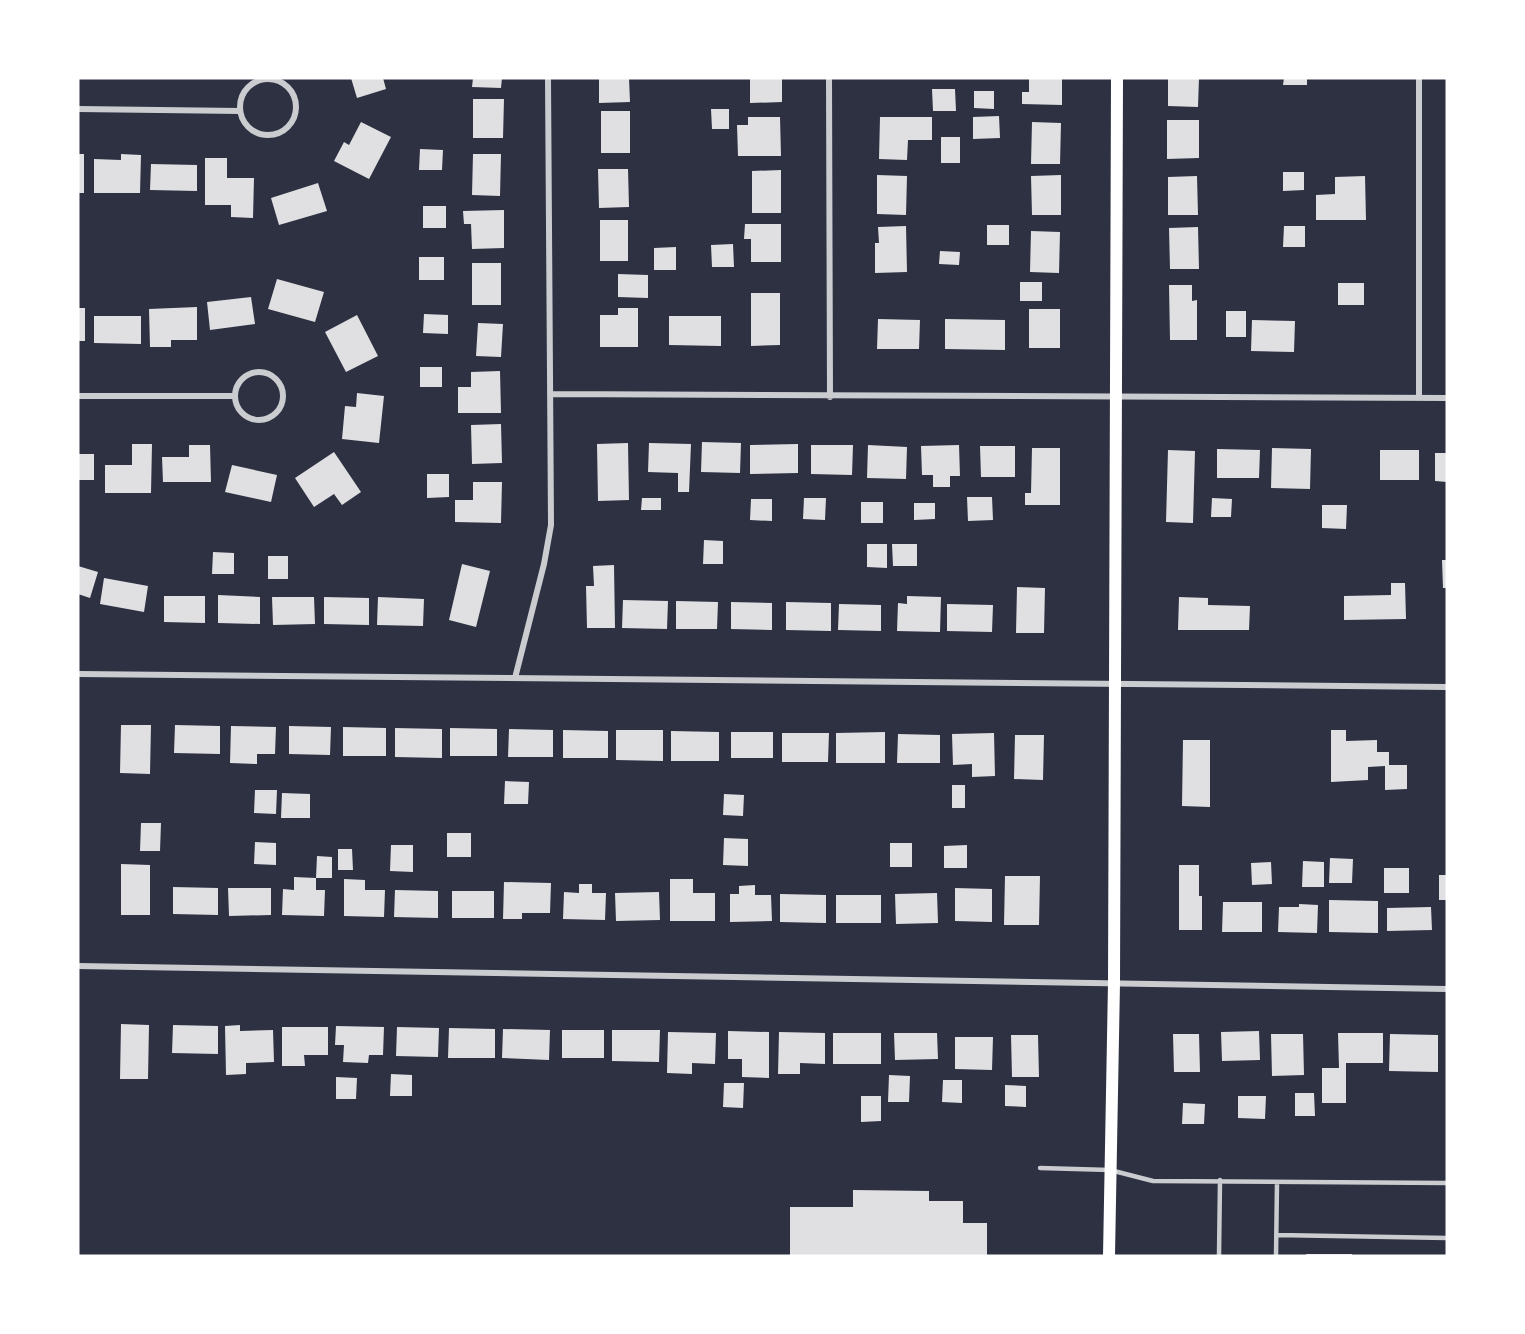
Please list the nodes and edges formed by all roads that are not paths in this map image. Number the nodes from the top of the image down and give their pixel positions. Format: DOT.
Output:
graph roads {
  1 [pos="548,78"];
  2 [pos="829,78"];
  3 [pos="1117,78"];
  4 [pos="1419,78"];
  5 [pos="78,109"];
  6 [pos="240,111"];
  7 [pos="550,394"];
  8 [pos="78,396"];
  9 [pos="236,396"];
  10 [pos="830,397"];
  11 [pos="1116,397"];
  12 [pos="1419,398"];
  13 [pos="1447,398"];
  14 [pos="78,674"];
  15 [pos="515,678"];
  16 [pos="1114,684"];
  17 [pos="1447,687"];
  18 [pos="78,966"];
  19 [pos="1114,983"];
  20 [pos="1447,989"];
  21 [pos="1040,1168"];
  22 [pos="1110,1170"];
  23 [pos="1220,1180"];
  24 [pos="1277,1183"];
  25 [pos="1447,1183"];
  26 [pos="1277,1235"];
  27 [pos="1447,1238"];
  28 [pos="1109,1256"];
  29 [pos="1219,1256"];
  30 [pos="1276,1256"];
  1 -- 7 [label="street"];
  2 -- 10 [label="street"];
  3 -- 11 [label="main road"];
  4 -- 12 [label="street"];
  5 -- 6 [label="street"];
  6 -- 6 [label="street"];
  7 -- 10 [label="street"];
  7 -- 15 [label="street"];
  8 -- 9 [label="street"];
  9 -- 9 [label="street"];
  10 -- 11 [label="street"];
  11 -- 12 [label="street"];
  11 -- 16 [label="main road"];
  12 -- 13 [label="street"];
  14 -- 15 [label="street"];
  15 -- 16 [label="street"];
  16 -- 17 [label="street"];
  16 -- 19 [label="main road"];
  18 -- 19 [label="street"];
  19 -- 20 [label="street"];
  19 -- 22 [label="main road"];
  21 -- 22 [label="lane"];
  22 -- 23 [label="lane"];
  22 -- 28 [label="main road"];
  23 -- 24 [label="lane"];
  23 -- 29 [label="lane"];
  24 -- 25 [label="lane"];
  24 -- 26 [label="lane"];
  26 -- 27 [label="lane"];
  26 -- 30 [label="lane"];
}
